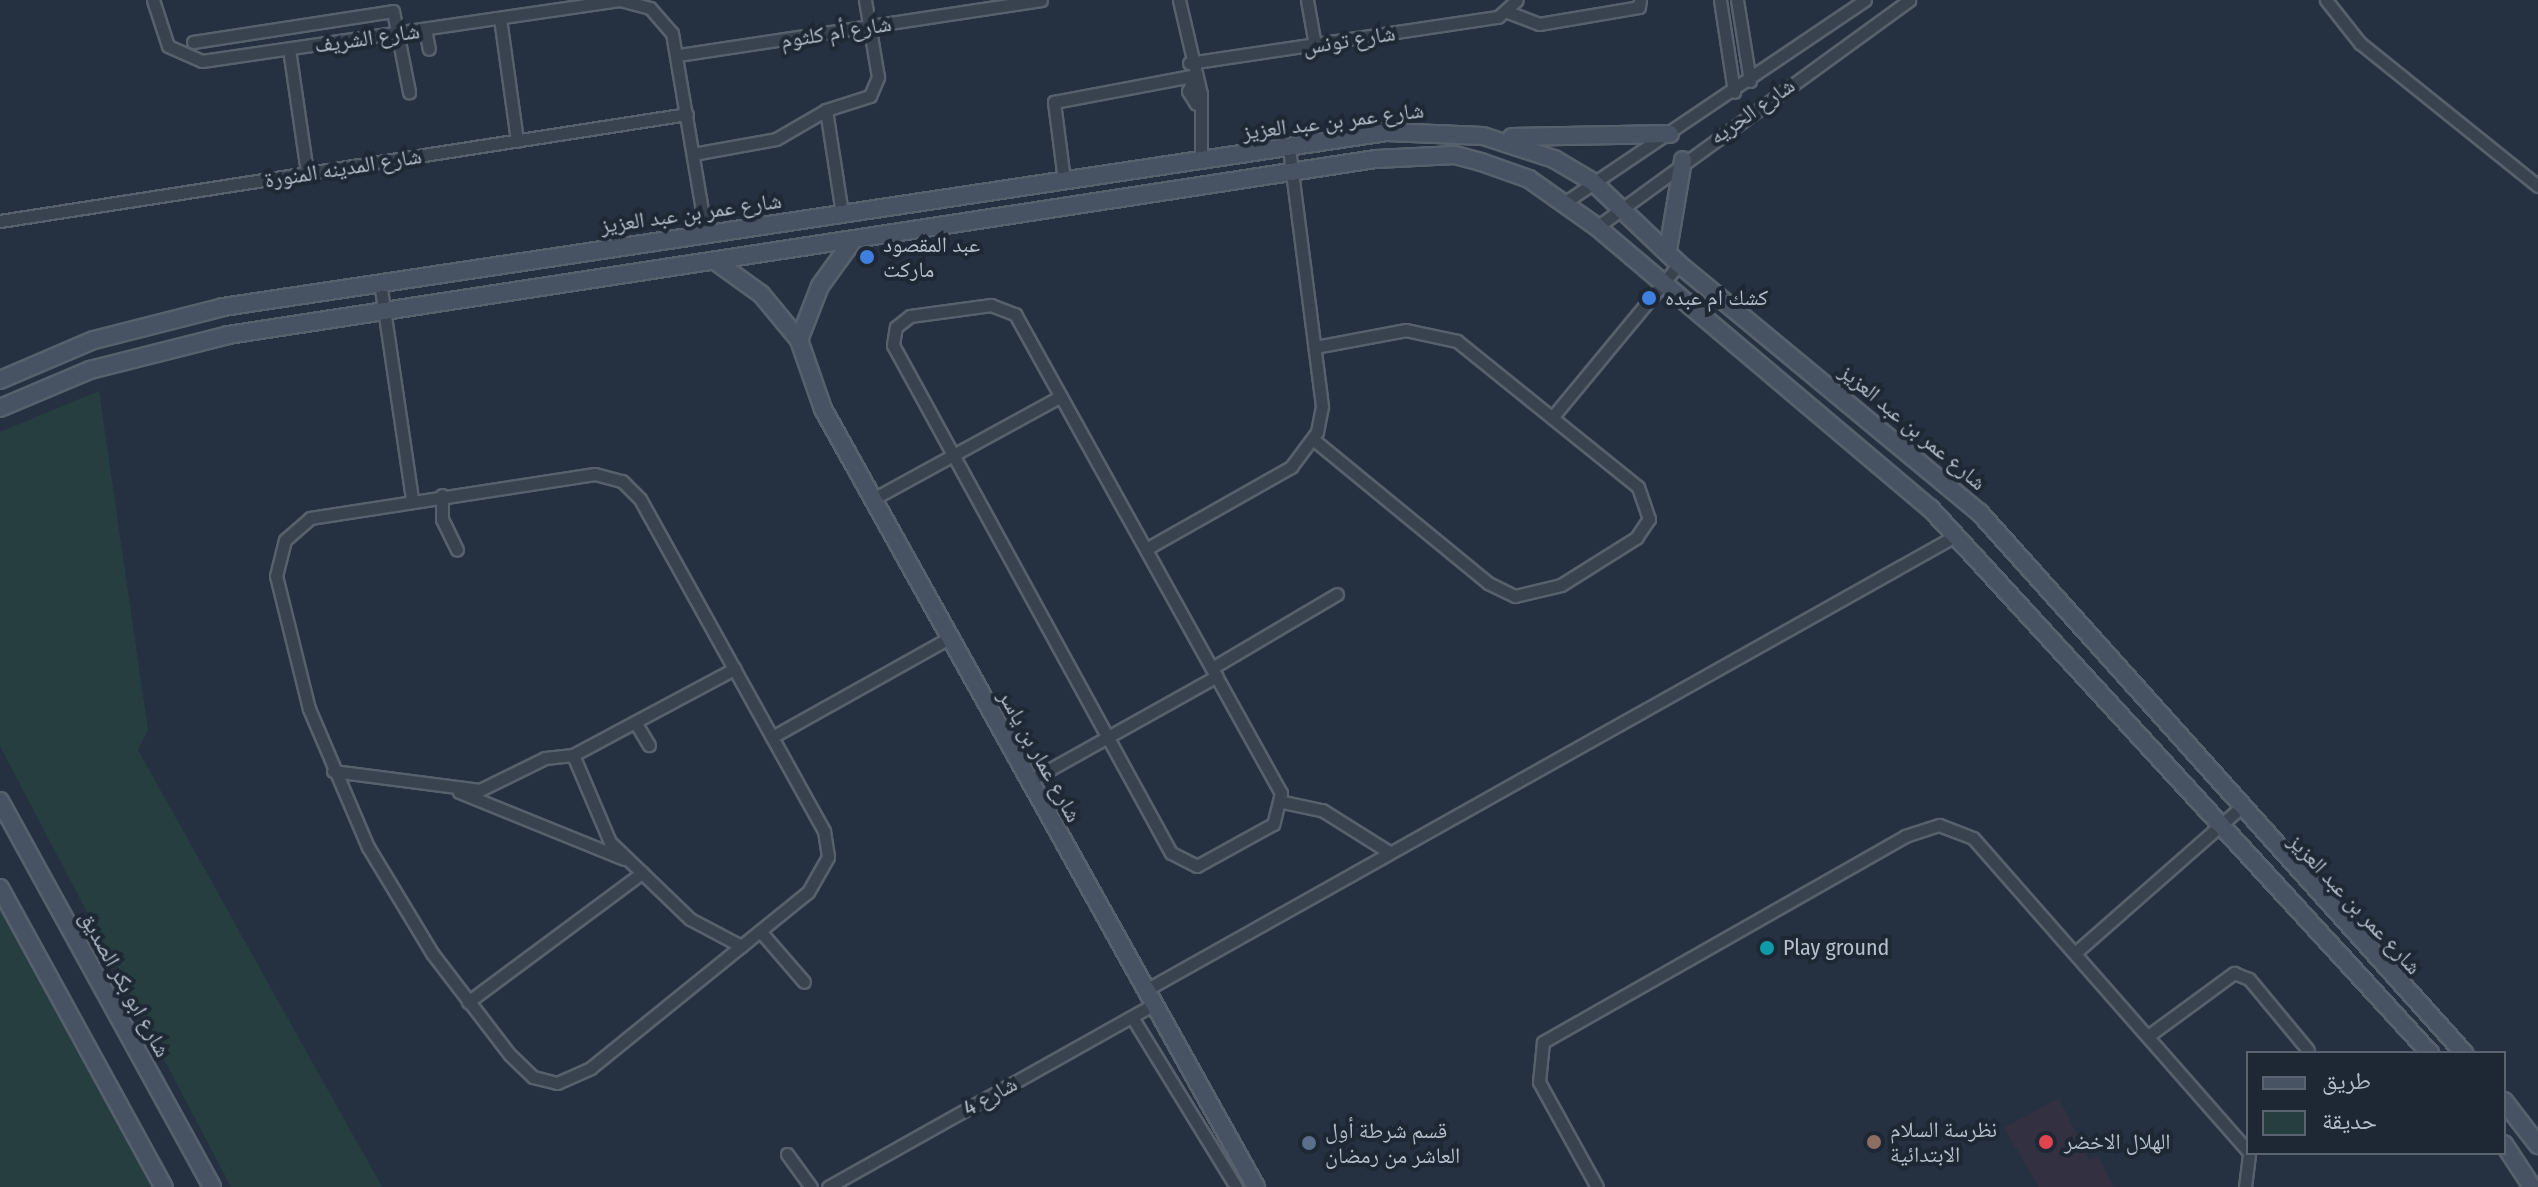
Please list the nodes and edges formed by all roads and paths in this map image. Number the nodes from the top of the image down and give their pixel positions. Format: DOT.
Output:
graph roads {
  1 [pos="153,0"];
  2 [pos="619,0"];
  3 [pos="865,0"];
  4 [pos="1041,0"];
  5 [pos="1179,0"];
  6 [pos="1307,0"];
  7 [pos="1517,0"];
  8 [pos="1640,0"];
  9 [pos="1720,0"];
  10 [pos="1737,0"];
  11 [pos="1865,0"];
  12 [pos="1909,0"];
  13 [pos="2326,0"];
  14 [pos="1610,6"];
  15 [pos="1508,12"];
  16 [pos="500,18"];
  17 [pos="870,27"];
  18 [pos="425,29"];
  19 [pos="399,33"];
  20 [pos="193,42"];
  21 [pos="1315,45"];
  22 [pos="289,49"];
  23 [pos="429,49"];
  24 [pos="678,55"];
  25 [pos="1189,63"];
  26 [pos="1192,78"];
  27 [pos="1750,81"];
  28 [pos="409,92"];
  29 [pos="1734,92"];
  30 [pos="826,110"];
  31 [pos="687,114"];
  32 [pos="1670,134"];
  33 [pos="1483,136"];
  34 [pos="517,141"];
  35 [pos="1289,147"];
  36 [pos="693,154"];
  37 [pos="1201,160"];
  38 [pos="1683,160"];
  39 [pos="1292,172"];
  40 [pos="307,173"];
  41 [pos="1064,180"];
  42 [pos="1593,182"];
  43 [pos="2538,186"];
  44 [pos="1564,203"];
  45 [pos="1623,208"];
  46 [pos="842,213"];
  47 [pos="0,221"];
  48 [pos="1597,227"];
  49 [pos="706,233"];
  50 [pos="854,239"];
  51 [pos="1668,250"];
  52 [pos="715,261"];
  53 [pos="1679,264"];
  54 [pos="380,282"];
  55 [pos="1662,284"];
  56 [pos="384,310"];
  57 [pos="799,340"];
  58 [pos="1315,347"];
  59 [pos="0,380"];
  60 [pos="1061,396"];
  61 [pos="0,408"];
  62 [pos="1555,414"];
  63 [pos="1314,440"];
  64 [pos="952,456"];
  65 [pos="442,495"];
  66 [pos="873,499"];
  67 [pos="412,500"];
  68 [pos="1957,535"];
  69 [pos="1146,549"];
  70 [pos="457,550"];
  71 [pos="1337,594"];
  72 [pos="949,638"];
  73 [pos="734,669"];
  74 [pos="1214,672"];
  75 [pos="635,722"];
  76 [pos="772,737"];
  77 [pos="1107,737"];
  78 [pos="649,745"];
  79 [pos="573,755"];
  80 [pos="333,771"];
  81 [pos="1029,781"];
  82 [pos="455,790"];
  83 [pos="0,801"];
  84 [pos="1283,802"];
  85 [pos="2239,809"];
  86 [pos="2220,826"];
  87 [pos="1389,852"];
  88 [pos="630,860"];
  89 [pos="642,873"];
  90 [pos="0,888"];
  91 [pos="760,931"];
  92 [pos="741,946"];
  93 [pos="2075,953"];
  94 [pos="804,982"];
  95 [pos="1148,998"];
  96 [pos="468,1002"];
  97 [pos="1132,1017"];
  98 [pos="2148,1036"];
  99 [pos="2308,1050"];
  100 [pos="2428,1051"];
  101 [pos="2462,1051"];
  102 [pos="2506,1104"];
  103 [pos="2538,1145"];
  104 [pos="2506,1147"];
  105 [pos="2246,1149"];
  106 [pos="787,1154"];
  107 [pos="2249,1155"];
  108 [pos="164,1187"];
  109 [pos="212,1187"];
  110 [pos="811,1187"];
  111 [pos="828,1187"];
  112 [pos="1236,1187"];
  113 [pos="1256,1187"];
  114 [pos="1597,1187"];
  115 [pos="2245,1187"];
  116 [pos="2532,1187"];
  1 -- 22 [label="street, شارع الشريف"];
  2 -- 16 [label="street, شارع الشريف"];
  2 -- 24 [label="street, شارع الشريف"];
  3 -- 17 [label="street"];
  4 -- 17 [label="street, شارع أم كلثوم"];
  5 -- 25 [label="street"];
  6 -- 21 [label="street"];
  7 -- 15 [label="street"];
  8 -- 14 [label="street"];
  9 -- 29 [label="street"];
  10 -- 27 [label="street"];
  11 -- 27 [label="street, شارع الحريه"];
  12 -- 38 [label="street, شارع الحريه"];
  13 -- 43 [label="street"];
  14 -- 15 [label="street"];
  15 -- 21 [label="street, شارع تونس"];
  16 -- 18 [label="street, شارع الشريف"];
  16 -- 34 [label="street"];
  17 -- 24 [label="street, شارع أم كلثوم"];
  17 -- 30 [label="street"];
  18 -- 19 [label="street, شارع الشريف"];
  18 -- 23 [label="street"];
  19 -- 20 [label="street"];
  19 -- 22 [label="street, شارع الشريف"];
  19 -- 28 [label="street"];
  21 -- 25 [label="street, شارع تونس"];
  22 -- 40 [label="street"];
  24 -- 31 [label="street, شارع الشريف"];
  25 -- 26 [label="street"];
  26 -- 37 [label="street"];
  26 -- 41 [label="street"];
  27 -- 29 [label="street, شارع الحريه"];
  29 -- 32 [label="street, شارع الحريه"];
  30 -- 36 [label="street"];
  30 -- 46 [label="street"];
  31 -- 34 [label="street, شارع المدينه المنورة"];
  31 -- 36 [label="street, شارع الشريف"];
  32 -- 33 [label="street"];
  32 -- 42 [label="street, شارع الحريه"];
  33 -- 35 [label="street, شارع عمر بن عبد العزيز"];
  33 -- 42 [label="street, شارع عمر بن عبد العزيز"];
  34 -- 40 [label="street, شارع المدينه المنورة"];
  35 -- 37 [label="street, شارع عمر بن عبد العزيز"];
  35 -- 39 [label="street"];
  36 -- 49 [label="street, شارع الشريف"];
  37 -- 41 [label="street, شارع عمر بن عبد العزيز"];
  38 -- 45 [label="street, شارع الحريه"];
  38 -- 51 [label="street"];
  39 -- 44 [label="street, شارع عمر بن عبد العزيز"];
  39 -- 50 [label="street, شارع عمر بن عبد العزيز"];
  39 -- 58 [label="street"];
  40 -- 47 [label="street, شارع المدينه المنورة"];
  41 -- 46 [label="street, شارع عمر بن عبد العزيز"];
  42 -- 44 [label="street, شارع الحريه"];
  42 -- 45 [label="street, شارع عمر بن عبد العزيز"];
  44 -- 48 [label="street, شارع عمر بن عبد العزيز"];
  45 -- 48 [label="street, شارع الحريه"];
  45 -- 51 [label="street, شارع عمر بن عبد العزيز"];
  46 -- 49 [label="street, شارع عمر بن عبد العزيز"];
  48 -- 55 [label="street, شارع عمر بن عبد العزيز"];
  49 -- 54 [label="street, شارع عمر بن عبد العزيز"];
  50 -- 52 [label="street, شارع عمر بن عبد العزيز"];
  50 -- 57 [label="street"];
  51 -- 53 [label="street, شارع عمر بن عبد العزيز"];
  52 -- 56 [label="street, شارع عمر بن عبد العزيز"];
  52 -- 57 [label="street, شارع عمار بن ياسر"];
  53 -- 55 [label="street"];
  53 -- 85 [label="street, شارع عمر بن عبد العزيز"];
  54 -- 56 [label="street"];
  54 -- 59 [label="street, شارع عمر بن عبد العزيز"];
  55 -- 62 [label="street"];
  55 -- 68 [label="street, شارع عمر بن عبد العزيز"];
  56 -- 61 [label="street, شارع عمر بن عبد العزيز"];
  56 -- 67 [label="street"];
  57 -- 66 [label="street, شارع عمار بن ياسر"];
  58 -- 62 [label="street"];
  58 -- 63 [label="street"];
  60 -- 64 [label="street"];
  60 -- 64 [label="street"];
  60 -- 69 [label="street"];
  62 -- 63 [label="street"];
  63 -- 69 [label="street"];
  64 -- 66 [label="street"];
  64 -- 77 [label="street"];
  65 -- 67 [label="street"];
  65 -- 70 [label="street"];
  65 -- 73 [label="street"];
  66 -- 72 [label="street, شارع عمار بن ياسر"];
  67 -- 80 [label="street"];
  68 -- 86 [label="street, شارع عمر بن عبد العزيز"];
  68 -- 87 [label="street, شارع 4"];
  69 -- 74 [label="street"];
  71 -- 74 [label="street"];
  72 -- 76 [label="street"];
  72 -- 81 [label="street, شارع عمار بن ياسر"];
  73 -- 75 [label="street"];
  73 -- 76 [label="street"];
  74 -- 77 [label="street"];
  74 -- 84 [label="street"];
  75 -- 78 [label="street"];
  75 -- 79 [label="street"];
  76 -- 91 [label="street"];
  77 -- 81 [label="street"];
  77 -- 84 [label="street"];
  79 -- 82 [label="street"];
  79 -- 88 [label="street"];
  80 -- 82 [label="street"];
  80 -- 96 [label="street"];
  81 -- 95 [label="street, شارع عمار بن ياسر"];
  82 -- 88 [label="street"];
  83 -- 109 [label="street, شارع ابو بكر الصديق"];
  84 -- 87 [label="street"];
  85 -- 86 [label="street"];
  85 -- 101 [label="street, شارع عمر بن عبد العزيز"];
  86 -- 93 [label="street"];
  86 -- 100 [label="street, شارع عمر بن عبد العزيز"];
  87 -- 95 [label="street, شارع 4"];
  88 -- 89 [label="street"];
  89 -- 92 [label="street"];
  89 -- 96 [label="street"];
  90 -- 108 [label="street"];
  91 -- 92 [label="street"];
  91 -- 94 [label="street"];
  92 -- 96 [label="street"];
  93 -- 98 [label="street"];
  93 -- 114 [label="street"];
  95 -- 97 [label="street, شارع 4"];
  95 -- 113 [label="street, شارع عمار بن ياسر"];
  97 -- 111 [label="street, شارع 4"];
  97 -- 112 [label="street"];
  98 -- 99 [label="street"];
  98 -- 105 [label="street"];
  102 -- 103 [label="street"];
  104 -- 116 [label="street"];
  106 -- 110 [label="street"];
  107 -- 115 [label="street"];
}
